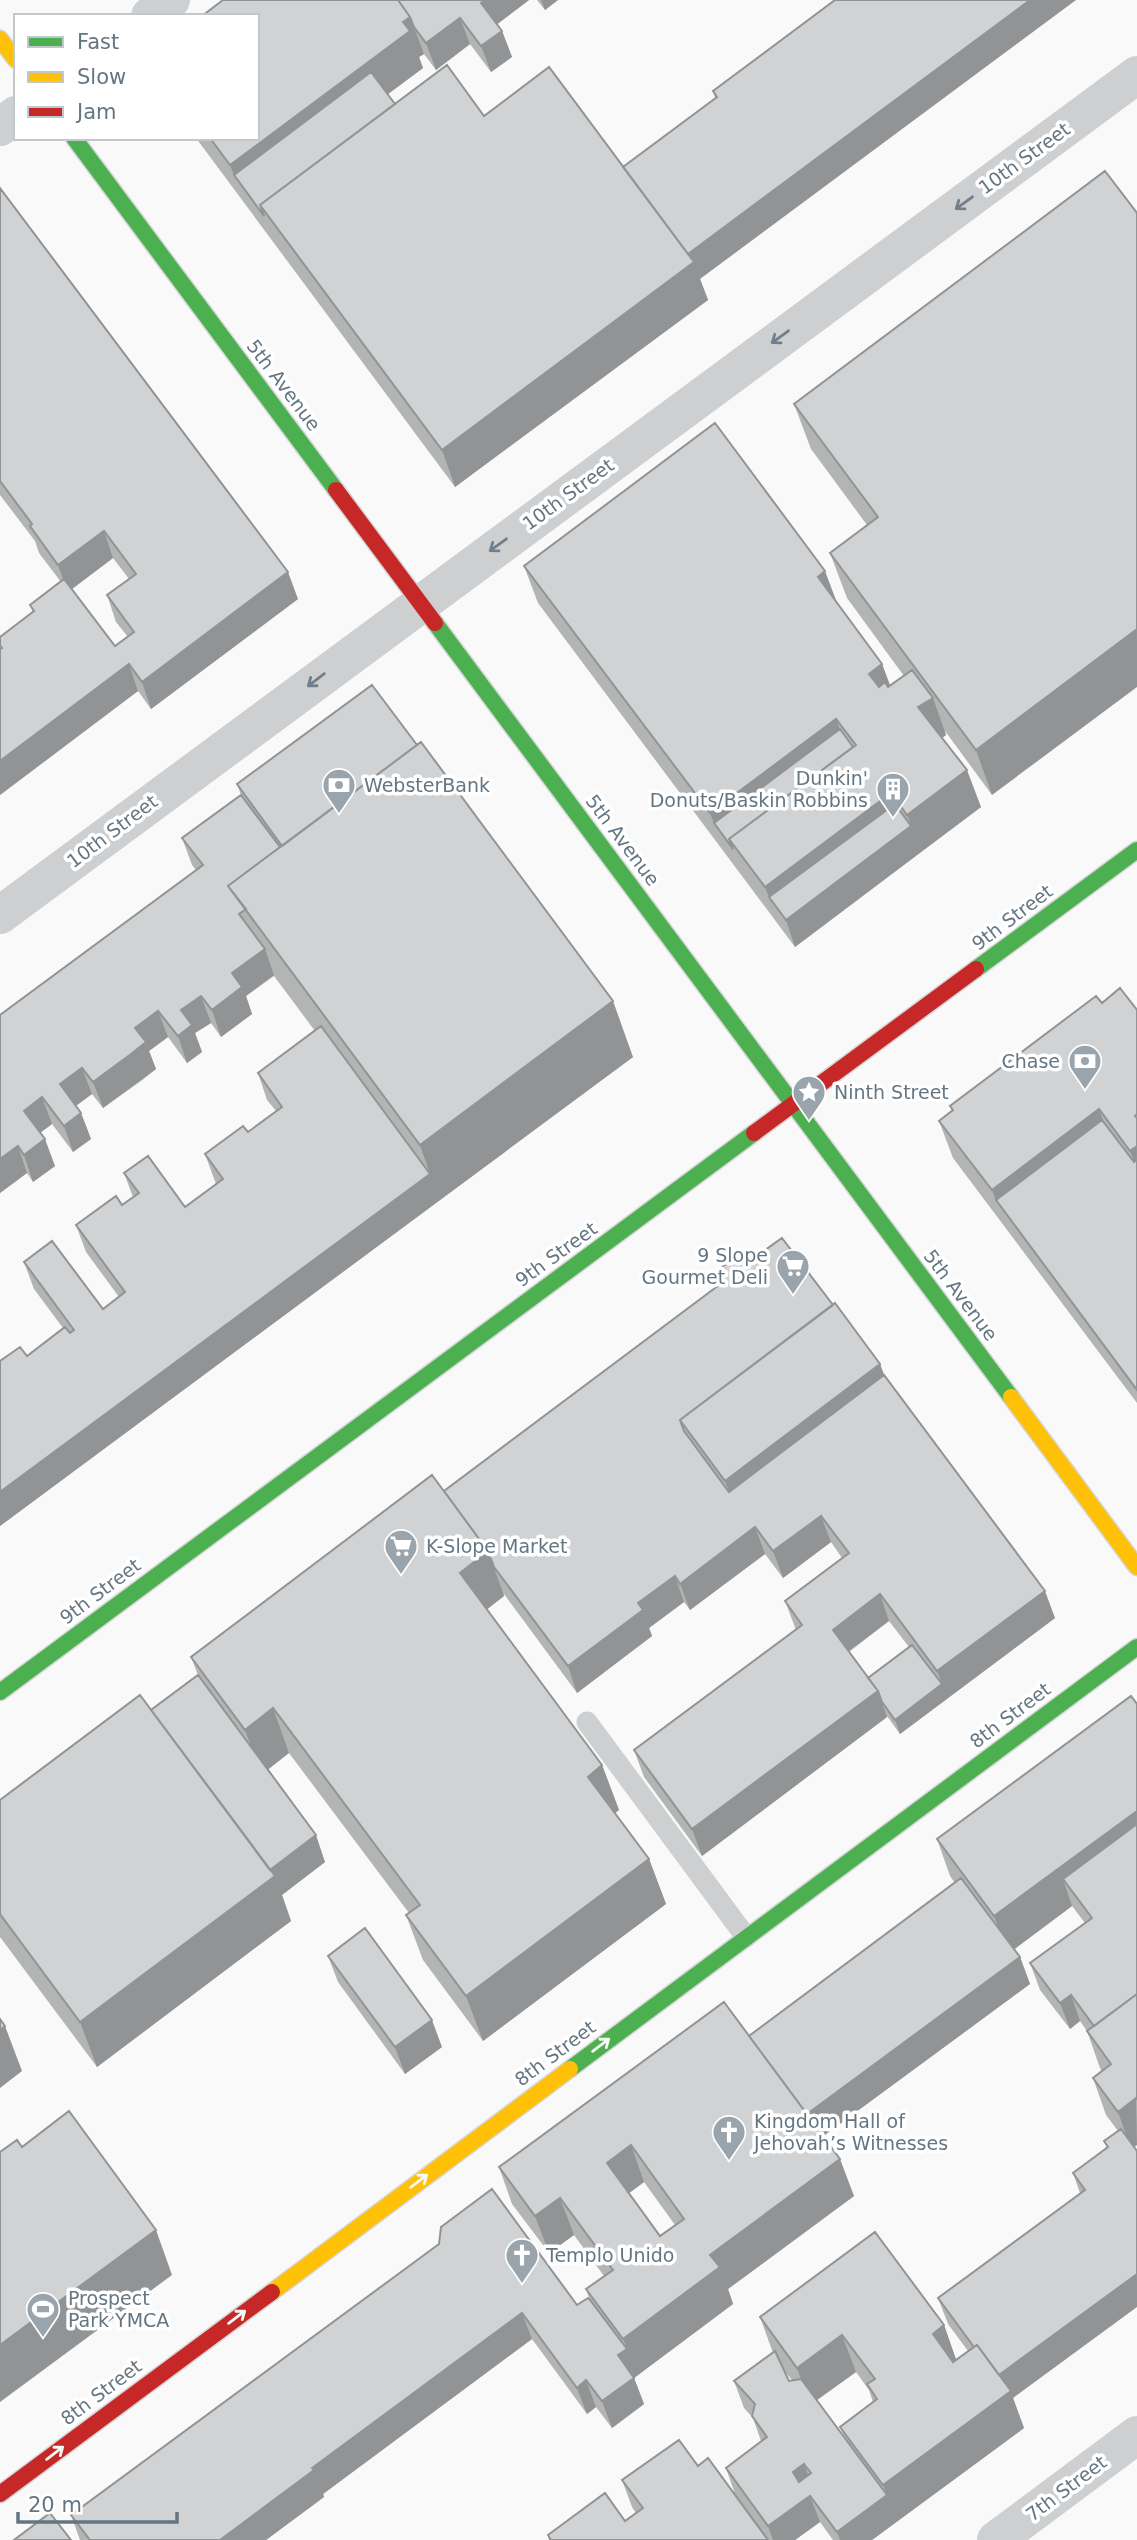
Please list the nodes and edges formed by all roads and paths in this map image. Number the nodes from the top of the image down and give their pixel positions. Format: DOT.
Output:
graph roads {
  1 [pos="171,0"];
  2 [pos="153,14"];
  3 [pos="0,39"];
  4 [pos="14,57"];
  5 [pos="1137,75"];
  6 [pos="75,140"];
  7 [pos="420,602"];
  8 [pos="1137,850"];
  9 [pos="0,915"];
  10 [pos="793,1104"];
  11 [pos="1137,1567"];
  12 [pos="1137,1647"];
  13 [pos="0,1692"];
  14 [pos="587,1722"];
  15 [pos="746,1937"];
  16 [pos="1137,2435"];
  17 [pos="0,2494"];
  18 [pos="996,2540"];
  1 -- 2 [label="street"];
  3 -- 4 [label="street"];
  5 -- 7 [label="street, 10th Street, one-way"];
  6 -- 7 [label="street, 5th Avenue"];
  7 -- 9 [label="street, 10th Street, one-way"];
  7 -- 10 [label="street, 5th Avenue"];
  8 -- 10 [label="street, 9th Street"];
  10 -- 11 [label="street, 5th Avenue"];
  10 -- 13 [label="street, 9th Street"];
  12 -- 15 [label="street, 8th Street"];
  14 -- 15 [label="lane"];
  17 -- 15 [label="street, 8th Street, one-way"];
  16 -- 18 [label="street, 7th Street"];
}
